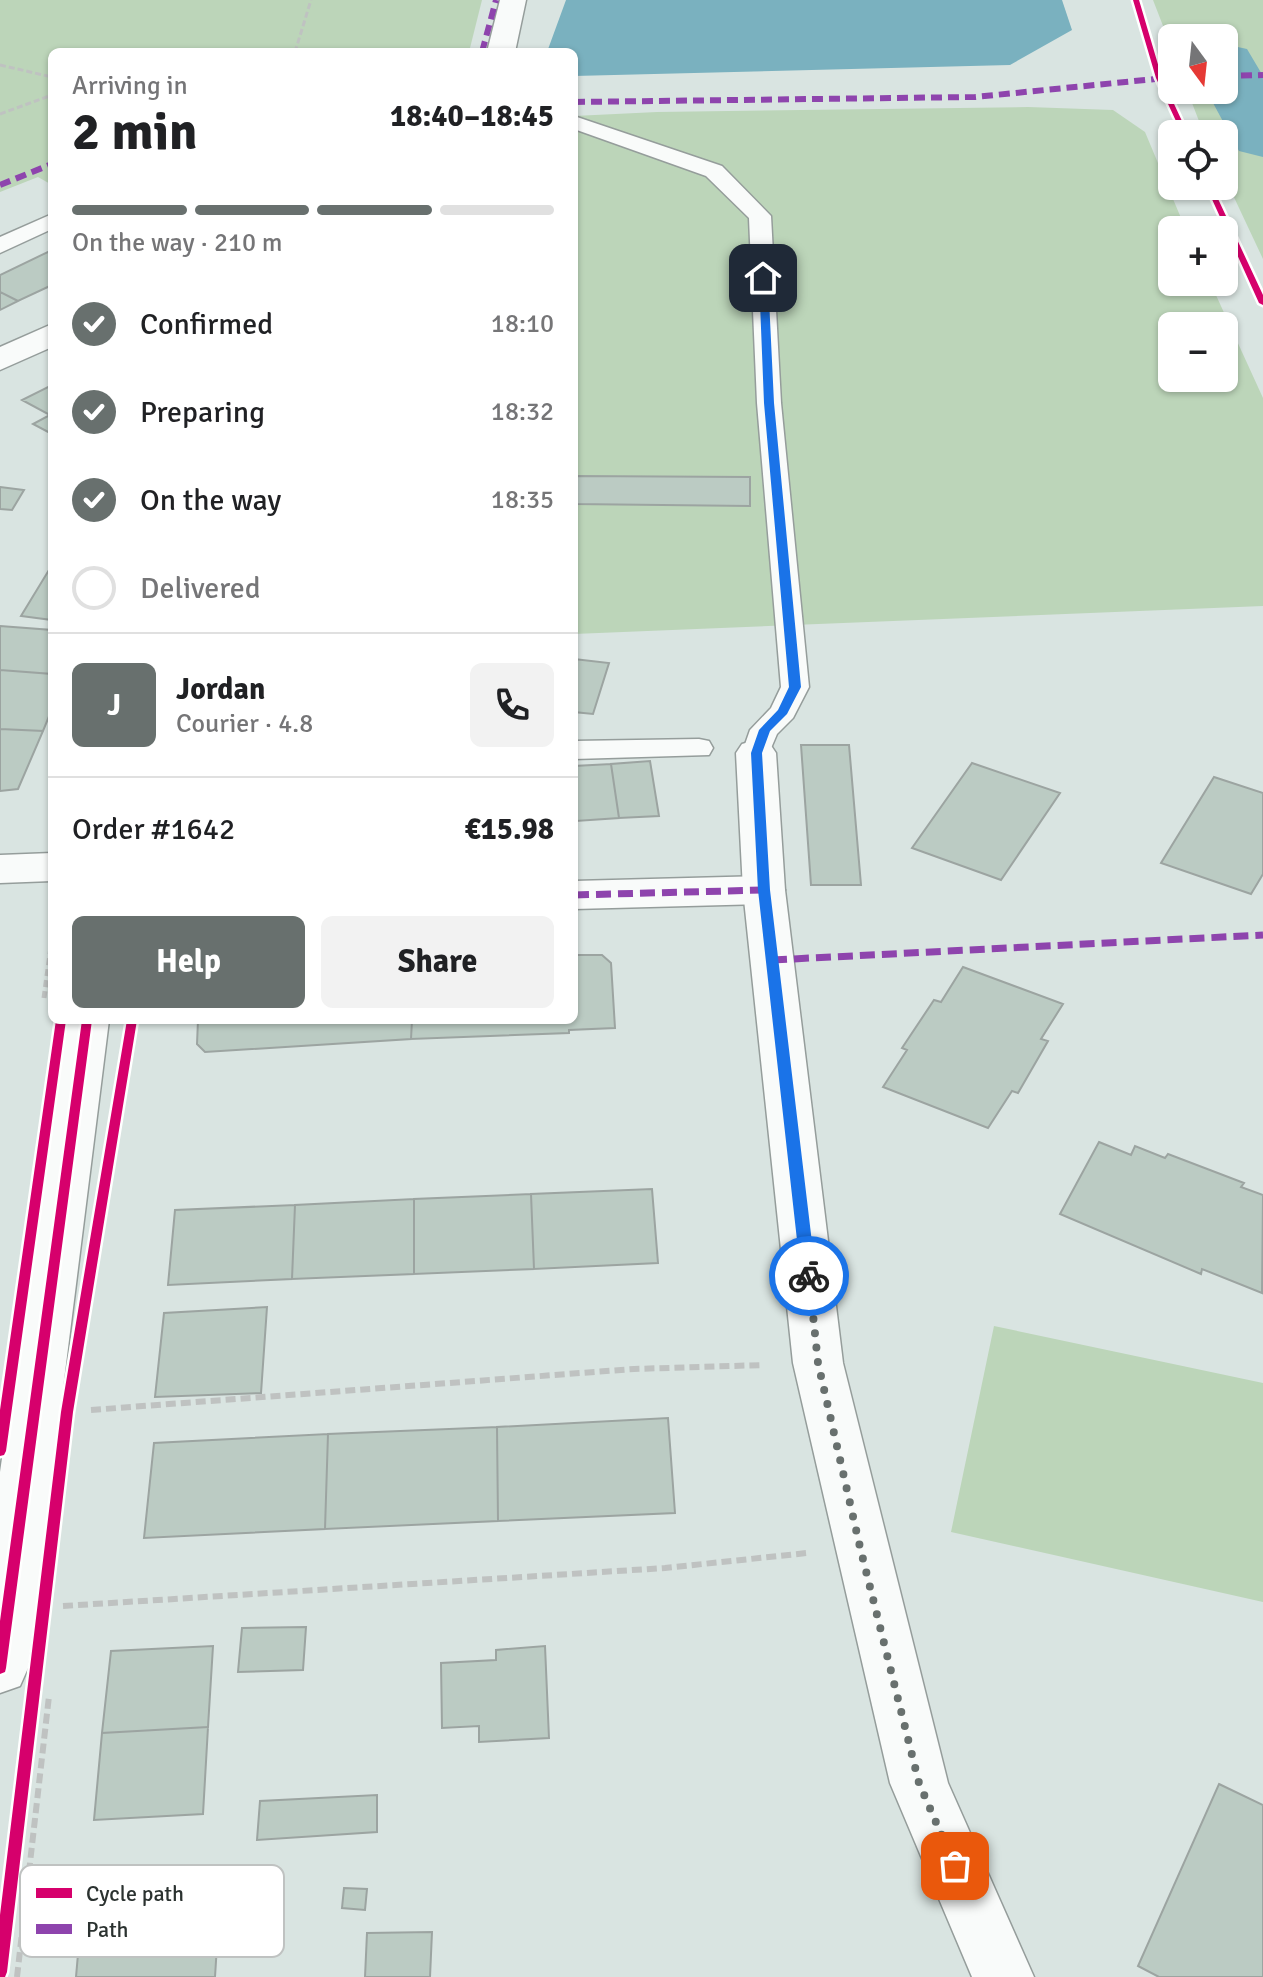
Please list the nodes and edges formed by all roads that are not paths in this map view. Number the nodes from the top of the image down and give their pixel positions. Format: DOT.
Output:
graph roads {
  1 [pos="513,0"];
  2 [pos="502,48"];
  3 [pos="578,123"];
  4 [pos="48,223"];
  5 [pos="0,246"];
  6 [pos="48,336"];
  7 [pos="0,360"];
  8 [pos="699,748"];
  9 [pos="578,750"];
  10 [pos="756,753"];
  11 [pos="48,867"];
  12 [pos="0,869"];
  13 [pos="764,890"];
  14 [pos="578,895"];
  15 [pos="86,1024"];
  16 [pos="0,1668"];
  17 [pos="1003,1977"];
  1 -- 2 [label="street"];
  3 -- 10 [label="lane"];
  4 -- 5 [label="lane"];
  6 -- 7 [label="street"];
  8 -- 9 [label="lane"];
  10 -- 13 [label="street"];
  11 -- 12 [label="street"];
  13 -- 14 [label="street"];
  13 -- 17 [label="street"];
  15 -- 16 [label="street"];
}
